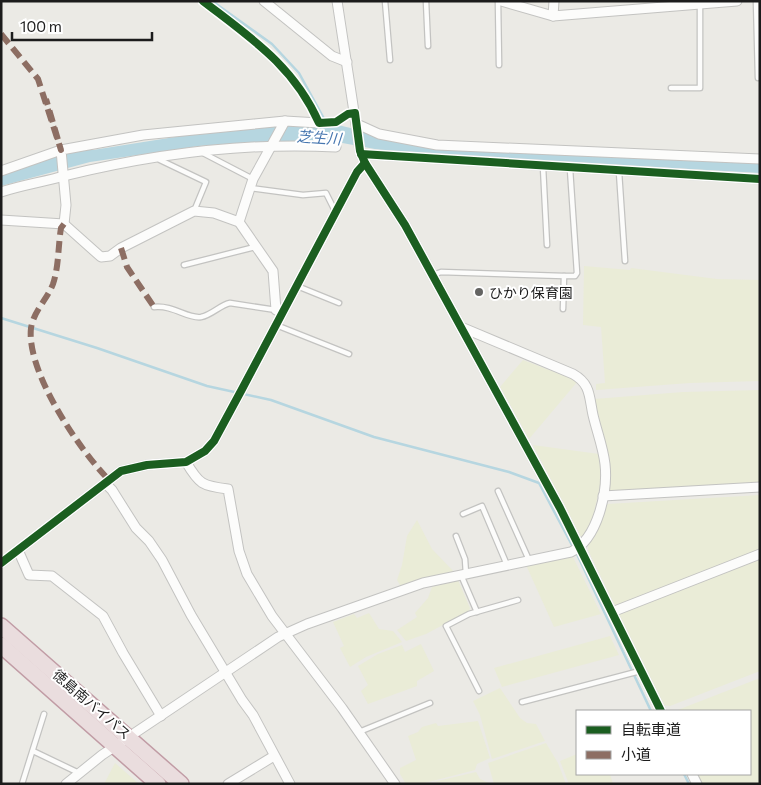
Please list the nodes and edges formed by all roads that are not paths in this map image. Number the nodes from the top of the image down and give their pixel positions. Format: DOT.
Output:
graph roads {
  1 [pos="264,1"];
  2 [pos="337,1"];
  3 [pos="385,1"];
  4 [pos="426,1"];
  5 [pos="500,1"];
  6 [pos="554,1"];
  7 [pos="621,1"];
  8 [pos="756,1"];
  9 [pos="732,2"];
  10 [pos="668,4"];
  11 [pos="700,5"];
  12 [pos="621,12"];
  13 [pos="553,16"];
  14 [pos="428,46"];
  15 [pos="390,60"];
  16 [pos="347,62"];
  17 [pos="499,65"];
  18 [pos="758,78"];
  19 [pos="671,88"];
  20 [pos="285,122"];
  21 [pos="319,123"];
  22 [pos="357,126"];
  23 [pos="273,145"];
  24 [pos="336,147"];
  25 [pos="200,150"];
  26 [pos="61,152"];
  27 [pos="361,152"];
  28 [pos="158,156"];
  29 [pos="760,159"];
  30 [pos="361,167"];
  31 [pos="543,167"];
  32 [pos="570,169"];
  33 [pos="1,170"];
  34 [pos="619,172"];
  35 [pos="62,175"];
  36 [pos="253,179"];
  37 [pos="760,179"];
  38 [pos="250,188"];
  39 [pos="1,192"];
  40 [pos="194,211"];
  41 [pos="335,211"];
  42 [pos="1,220"];
  43 [pos="239,222"];
  44 [pos="64,224"];
  45 [pos="546,245"];
  46 [pos="257,246"];
  47 [pos="625,261"];
  48 [pos="184,265"];
  49 [pos="433,275"];
  50 [pos="564,276"];
  51 [pos="296,286"];
  52 [pos="339,303"];
  53 [pos="154,307"];
  54 [pos="563,309"];
  55 [pos="279,311"];
  56 [pos="276,325"];
  57 [pos="461,327"];
  58 [pos="349,354"];
  59 [pos="186,462"];
  60 [pos="106,484"];
  61 [pos="760,487"];
  62 [pos="498,491"];
  63 [pos="603,496"];
  64 [pos="463,514"];
  65 [pos="456,536"];
  66 [pos="18,550"];
  67 [pos="576,550"];
  68 [pos="760,554"];
  69 [pos="529,561"];
  70 [pos="1,563"];
  71 [pos="507,565"];
  72 [pos="464,574"];
  73 [pos="518,600"];
  74 [pos="477,612"];
  75 [pos="612,612"];
  76 [pos="1,626"];
  77 [pos="287,633"];
  78 [pos="1,645"];
  79 [pos="638,672"];
  80 [pos="225,674"];
  81 [pos="479,691"];
  82 [pos="522,702"];
  83 [pos="430,703"];
  84 [pos="660,710"];
  85 [pos="44,714"];
  86 [pos="161,716"];
  87 [pos="359,732"];
  88 [pos="130,736"];
  89 [pos="115,746"];
  90 [pos="33,751"];
  91 [pos="274,756"];
  92 [pos="79,773"];
  93 [pos="22,784"];
  94 [pos="66,784"];
  95 [pos="158,784"];
  96 [pos="181,784"];
  97 [pos="228,784"];
  98 [pos="290,784"];
  99 [pos="395,784"];
  1 -- 16 [label="street"];
  2 -- 16 [label="street"];
  3 -- 15 [label="lane"];
  4 -- 14 [label="lane"];
  5 -- 13 [label="street"];
  5 -- 17 [label="lane"];
  6 -- 13 [label="street"];
  7 -- 12 [label="lane"];
  8 -- 18 [label="lane"];
  9 -- 11 [label="street"];
  10 -- 11 [label="street"];
  10 -- 12 [label="street"];
  11 -- 19 [label="lane"];
  12 -- 13 [label="street"];
  16 -- 22 [label="street"];
  20 -- 21 [label="street"];
  20 -- 23 [label="street"];
  20 -- 26 [label="street"];
  22 -- 27 [label="street"];
  22 -- 29 [label="street"];
  23 -- 24 [label="street"];
  23 -- 25 [label="street"];
  23 -- 36 [label="street"];
  25 -- 28 [label="street"];
  25 -- 36 [label="lane"];
  26 -- 33 [label="street"];
  26 -- 35 [label="street"];
  27 -- 30 [label="street"];
  27 -- 31 [label="street"];
  28 -- 35 [label="street"];
  28 -- 40 [label="lane"];
  30 -- 41 [label="street"];
  30 -- 49 [label="street"];
  31 -- 32 [label="street"];
  31 -- 45 [label="lane"];
  32 -- 34 [label="street"];
  32 -- 50 [label="lane"];
  34 -- 37 [label="street"];
  34 -- 47 [label="lane"];
  35 -- 39 [label="street"];
  35 -- 44 [label="street"];
  36 -- 38 [label="street"];
  38 -- 41 [label="lane"];
  38 -- 43 [label="street"];
  40 -- 43 [label="street"];
  40 -- 44 [label="street"];
  41 -- 51 [label="street"];
  42 -- 44 [label="street"];
  43 -- 46 [label="street"];
  46 -- 48 [label="lane"];
  46 -- 55 [label="street"];
  49 -- 50 [label="lane"];
  49 -- 57 [label="street"];
  50 -- 54 [label="lane"];
  51 -- 52 [label="lane"];
  51 -- 55 [label="street"];
  53 -- 55 [label="lane"];
  55 -- 56 [label="street"];
  56 -- 58 [label="lane"];
  56 -- 59 [label="street"];
  57 -- 63 [label="street"];
  57 -- 67 [label="street"];
  59 -- 60 [label="street"];
  59 -- 77 [label="street"];
  60 -- 66 [label="street"];
  60 -- 80 [label="street"];
  61 -- 63 [label="street"];
  62 -- 69 [label="lane"];
  63 -- 67 [label="street"];
  64 -- 71 [label="lane"];
  65 -- 72 [label="lane"];
  66 -- 70 [label="street"];
  66 -- 86 [label="street"];
  67 -- 69 [label="street"];
  67 -- 75 [label="street"];
  68 -- 75 [label="street"];
  69 -- 71 [label="street"];
  71 -- 72 [label="street"];
  72 -- 74 [label="lane"];
  72 -- 77 [label="street"];
  73 -- 74 [label="lane"];
  74 -- 81 [label="lane"];
  75 -- 79 [label="street"];
  76 -- 88 [label="highway, 徳島南バイパス"];
  77 -- 80 [label="street"];
  77 -- 87 [label="street"];
  78 -- 89 [label="highway, 徳島南バイパス"];
  79 -- 82 [label="lane"];
  79 -- 84 [label="street"];
  80 -- 86 [label="street"];
  80 -- 91 [label="street"];
  83 -- 87 [label="lane"];
  85 -- 90 [label="lane"];
  86 -- 88 [label="street"];
  87 -- 99 [label="street"];
  88 -- 89 [label="street"];
  88 -- 96 [label="highway, 徳島南バイパス"];
  89 -- 92 [label="street"];
  89 -- 95 [label="highway, 徳島南バイパス"];
  90 -- 92 [label="lane"];
  90 -- 93 [label="lane"];
  91 -- 97 [label="street"];
  91 -- 98 [label="street"];
  92 -- 94 [label="street"];
}
